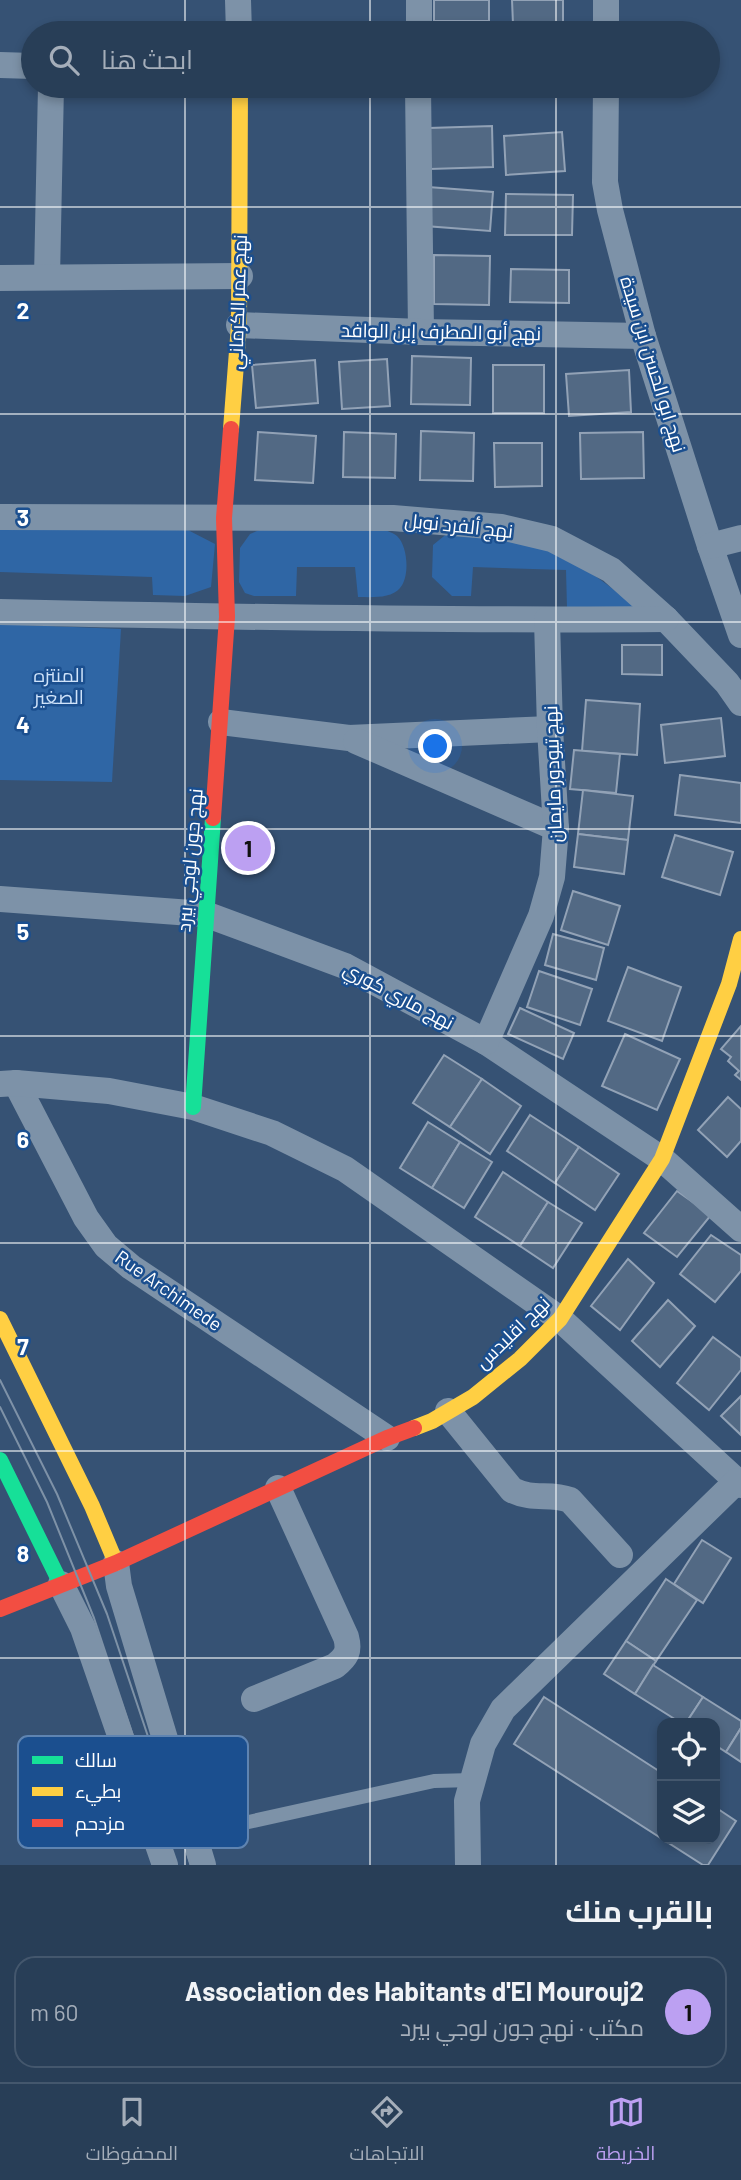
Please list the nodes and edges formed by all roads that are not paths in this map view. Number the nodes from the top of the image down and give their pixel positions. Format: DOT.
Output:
graph roads {
  1 [pos="238,0"];
  2 [pos="419,0"];
  3 [pos="606,0"];
  4 [pos="239,21"];
  5 [pos="419,21"];
  6 [pos="606,21"];
  7 [pos="0,65"];
  8 [pos="21,66"];
  9 [pos="51,98"];
  10 [pos="240,98"];
  11 [pos="418,98"];
  12 [pos="606,98"];
  13 [pos="240,276"];
  14 [pos="47,277"];
  15 [pos="0,278"];
  16 [pos="239,325"];
  17 [pos="421,332"];
  18 [pos="643,336"];
  19 [pos="0,517"];
  20 [pos="224,518"];
  21 [pos="741,538"];
  22 [pos="710,546"];
  23 [pos="0,612"];
  24 [pos="227,617"];
  25 [pos="666,619"];
  26 [pos="547,620"];
  27 [pos="741,635"];
  28 [pos="741,703"];
  29 [pos="221,722"];
  30 [pos="550,729"];
  31 [pos="349,738"];
  32 [pos="556,828"];
  33 [pos="0,899"];
  34 [pos="205,914"];
  35 [pos="741,939"];
  36 [pos="735,989"];
  37 [pos="486,1042"];
  38 [pos="8,1084"];
  39 [pos="193,1107"];
  40 [pos="662,1159"];
  41 [pos="741,1229"];
  42 [pos="0,1319"];
  43 [pos="560,1319"];
  44 [pos="448,1412"];
  45 [pos="387,1438"];
  46 [pos="0,1460"];
  47 [pos="739,1483"];
  48 [pos="278,1488"];
  49 [pos="620,1555"];
  50 [pos="116,1563"];
  51 [pos="61,1584"];
  52 [pos="0,1609"];
  53 [pos="254,1699"];
  54 [pos="121,1736"];
  55 [pos="164,1736"];
  56 [pos="473,1780"];
  57 [pos="248,1822"];
  58 [pos="160,1848"];
  59 [pos="198,1848"];
  60 [pos="166,1865"];
  61 [pos="203,1865"];
  62 [pos="468,1865"];
  1 -- 4 [label="street"];
  2 -- 5 [label="street"];
  3 -- 6 [label="street"];
  7 -- 8 [label="street"];
  9 -- 14 [label="street"];
  10 -- 13 [label="street, نهج عمر الكرماني"];
  11 -- 17 [label="street"];
  12 -- 18 [label="street, نهج ابو الحسن ابن سيدة"];
  13 -- 14 [label="street"];
  13 -- 16 [label="street, نهج عمر الكرماني"];
  14 -- 15 [label="street"];
  16 -- 17 [label="street, نهج أبو المطرف إبن الوافد"];
  16 -- 20 [label="street, نهج عمر الكرماني"];
  17 -- 18 [label="street, نهج أبو المطرف إبن الوافد"];
  18 -- 22 [label="street, نهج ابو الحسن ابن سيدة"];
  19 -- 20 [label="street, نهج ألفرد نوبل"];
  20 -- 24 [label="street"];
  20 -- 25 [label="street, نهج ألفرد نوبل"];
  21 -- 22 [label="street"];
  22 -- 27 [label="street, نهج ابو الحسن ابن سيدة"];
  23 -- 24 [label="street"];
  24 -- 26 [label="street"];
  24 -- 29 [label="street, نهج جون لوجي بيرد"];
  25 -- 26 [label="street"];
  25 -- 28 [label="street, نهج ألفرد نوبل"];
  26 -- 30 [label="street, نهج تيودور مايمان"];
  29 -- 31 [label="street"];
  29 -- 34 [label="street, نهج جون لوجي بيرد"];
  30 -- 31 [label="street"];
  30 -- 32 [label="street, نهج تيودور مايمان"];
  31 -- 32 [label="street"];
  32 -- 37 [label="street, نهج تيودور مايمان"];
  33 -- 34 [label="street, نهج ماري كوري"];
  34 -- 37 [label="street, نهج ماري كوري"];
  34 -- 39 [label="street, نهج جون لوجي بيرد"];
  35 -- 36 [label="street, نهج اقليدس"];
  36 -- 40 [label="street, نهج اقليدس"];
  37 -- 40 [label="street, نهج ماري كوري"];
  38 -- 39 [label="street"];
  38 -- 45 [label="street, Rue Archimede"];
  39 -- 43 [label="street"];
  40 -- 41 [label="street, نهج ماري كوري"];
  40 -- 43 [label="street, نهج اقليدس"];
  42 -- 50 [label="street"];
  43 -- 44 [label="street, نهج اقليدس"];
  43 -- 47 [label="street"];
  44 -- 45 [label="street, نهج اقليدس"];
  44 -- 49 [label="street"];
  45 -- 48 [label="street, نهج اقليدس"];
  46 -- 51 [label="street"];
  47 -- 56 [label="street"];
  48 -- 50 [label="street, نهج اقليدس"];
  48 -- 53 [label="street"];
  50 -- 51 [label="street, نهج اقليدس"];
  50 -- 55 [label="street"];
  51 -- 52 [label="street, نهج اقليدس"];
  51 -- 54 [label="street"];
  56 -- 57 [label="lane"];
  56 -- 62 [label="street"];
  58 -- 60 [label="street"];
  59 -- 61 [label="street"];
}
